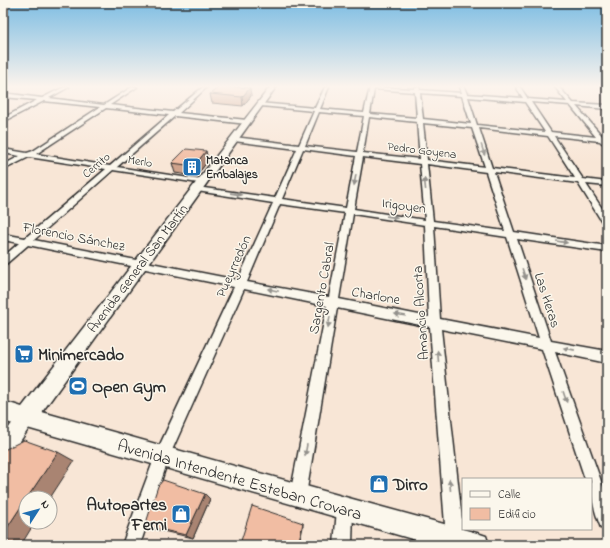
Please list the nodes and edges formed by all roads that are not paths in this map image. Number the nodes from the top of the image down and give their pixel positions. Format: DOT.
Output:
graph roads {
  1 [pos="17,113"];
  2 [pos="95,113"];
  3 [pos="162,113"];
  4 [pos="254,113"];
  5 [pos="315,113"];
  6 [pos="342,113"];
  7 [pos="420,113"];
  8 [pos="471,113"];
  9 [pos="535,113"];
  10 [pos="580,113"];
  11 [pos="174,114"];
  12 [pos="367,115"];
  13 [pos="3,120"];
  14 [pos="421,120"];
  15 [pos="247,122"];
  16 [pos="475,126"];
  17 [pos="548,133"];
  18 [pos="234,139"];
  19 [pos="605,141"];
  20 [pos="301,147"];
  21 [pos="3,151"];
  22 [pos="360,153"];
  23 [pos="27,155"];
  24 [pos="423,161"];
  25 [pos="3,168"];
  26 [pos="111,168"];
  27 [pos="489,169"];
  28 [pos="581,181"];
  29 [pos="607,184"];
  30 [pos="200,185"];
  31 [pos="277,200"];
  32 [pos="350,210"];
  33 [pos="429,222"];
  34 [pos="607,223"];
  35 [pos="511,234"];
  36 [pos="3,237"];
  37 [pos="28,242"];
  38 [pos="607,249"];
  39 [pos="3,262"];
  40 [pos="140,264"];
  41 [pos="241,284"];
  42 [pos="332,303"];
  43 [pos="435,322"];
  44 [pos="547,345"];
  45 [pos="607,357"];
  46 [pos="3,410"];
  47 [pos="26,418"];
  48 [pos="3,451"];
  49 [pos="162,456"];
  50 [pos="298,495"];
  51 [pos="346,509"];
  52 [pos="607,522"];
  53 [pos="455,538"];
  54 [pos="131,545"];
  55 [pos="344,545"];
  56 [pos="477,545"];
  1 -- 13 [label="street"];
  2 -- 23 [label="street"];
  3 -- 11 [label="street"];
  4 -- 15 [label="main road, Avenida General San Martín"];
  5 -- 20 [label="street, Pueyrredón"];
  6 -- 12 [label="street"];
  7 -- 14 [label="street, Amancio Alcorta"];
  8 -- 16 [label="street, Las Heras"];
  9 -- 17 [label="street"];
  10 -- 19 [label="street"];
  11 -- 15 [label="street"];
  11 -- 26 [label="street, Cerrito"];
  12 -- 14 [label="street"];
  12 -- 22 [label="street, Sargento Cabral"];
  14 -- 16 [label="street"];
  14 -- 24 [label="street, Amancio Alcorta"];
  15 -- 18 [label="main road, Avenida General San Martín"];
  16 -- 17 [label="street"];
  16 -- 27 [label="street, Las Heras, one-way"];
  17 -- 19 [label="street"];
  17 -- 28 [label="street"];
  18 -- 20 [label="street, Pedro Goyena"];
  18 -- 30 [label="main road, Avenida General San Martín"];
  20 -- 22 [label="street, Pedro Goyena"];
  20 -- 31 [label="street, Pueyrredón"];
  21 -- 23 [label="street, Merlo"];
  22 -- 24 [label="street, Pedro Goyena"];
  22 -- 32 [label="street, Sargento Cabral, one-way"];
  23 -- 25 [label="street"];
  23 -- 26 [label="street, Merlo"];
  24 -- 27 [label="street, Pedro Goyena"];
  33 -- 24 [label="street, Amancio Alcorta, one-way"];
  26 -- 30 [label="street, Merlo"];
  26 -- 37 [label="street, Cerrito"];
  27 -- 28 [label="street, Pedro Goyena"];
  27 -- 35 [label="street, Las Heras"];
  28 -- 29 [label="street, Pedro Goyena"];
  28 -- 34 [label="street"];
  30 -- 31 [label="street, Irigoyen, one-way"];
  30 -- 40 [label="main road, Avenida General San Martín"];
  31 -- 32 [label="street, Irigoyen"];
  31 -- 41 [label="street, Pueyrredón"];
  32 -- 33 [label="street, Irigoyen, one-way"];
  32 -- 42 [label="street, Sargento Cabral"];
  33 -- 35 [label="street, Irigoyen"];
  33 -- 43 [label="street, Amancio Alcorta"];
  35 -- 38 [label="street, Irigoyen, one-way"];
  35 -- 44 [label="street, Las Heras, one-way"];
  36 -- 37 [label="street, Florencio Sánchez"];
  37 -- 39 [label="street, Cerrito"];
  37 -- 40 [label="street, Florencio Sánchez"];
  40 -- 41 [label="street, Charlone"];
  40 -- 47 [label="main road, Avenida General San Martín"];
  42 -- 41 [label="street, Charlone, one-way"];
  41 -- 49 [label="street, Pueyrredón"];
  43 -- 42 [label="street, Charlone, one-way"];
  42 -- 50 [label="street, Sargento Cabral, one-way"];
  43 -- 44 [label="street, Charlone"];
  53 -- 43 [label="street, Amancio Alcorta, one-way"];
  45 -- 44 [label="street, Charlone, one-way"];
  44 -- 52 [label="street, Las Heras, one-way"];
  46 -- 47 [label="main road, Avenida Intendente Esteban Crovara"];
  47 -- 48 [label="street, Avenida General San Martín"];
  47 -- 49 [label="main road, Avenida Intendente Esteban Crovara"];
  49 -- 50 [label="main road, Avenida Intendente Esteban Crovara"];
  49 -- 54 [label="street, Pueyrredón"];
  50 -- 51 [label="main road, Avenida Intendente Esteban Crovara"];
  51 -- 53 [label="main road, Avenida Intendente Esteban Crovara"];
  51 -- 55 [label="street"];
  53 -- 56 [label="main road, Avenida Intendente Esteban Crovara"];
}
